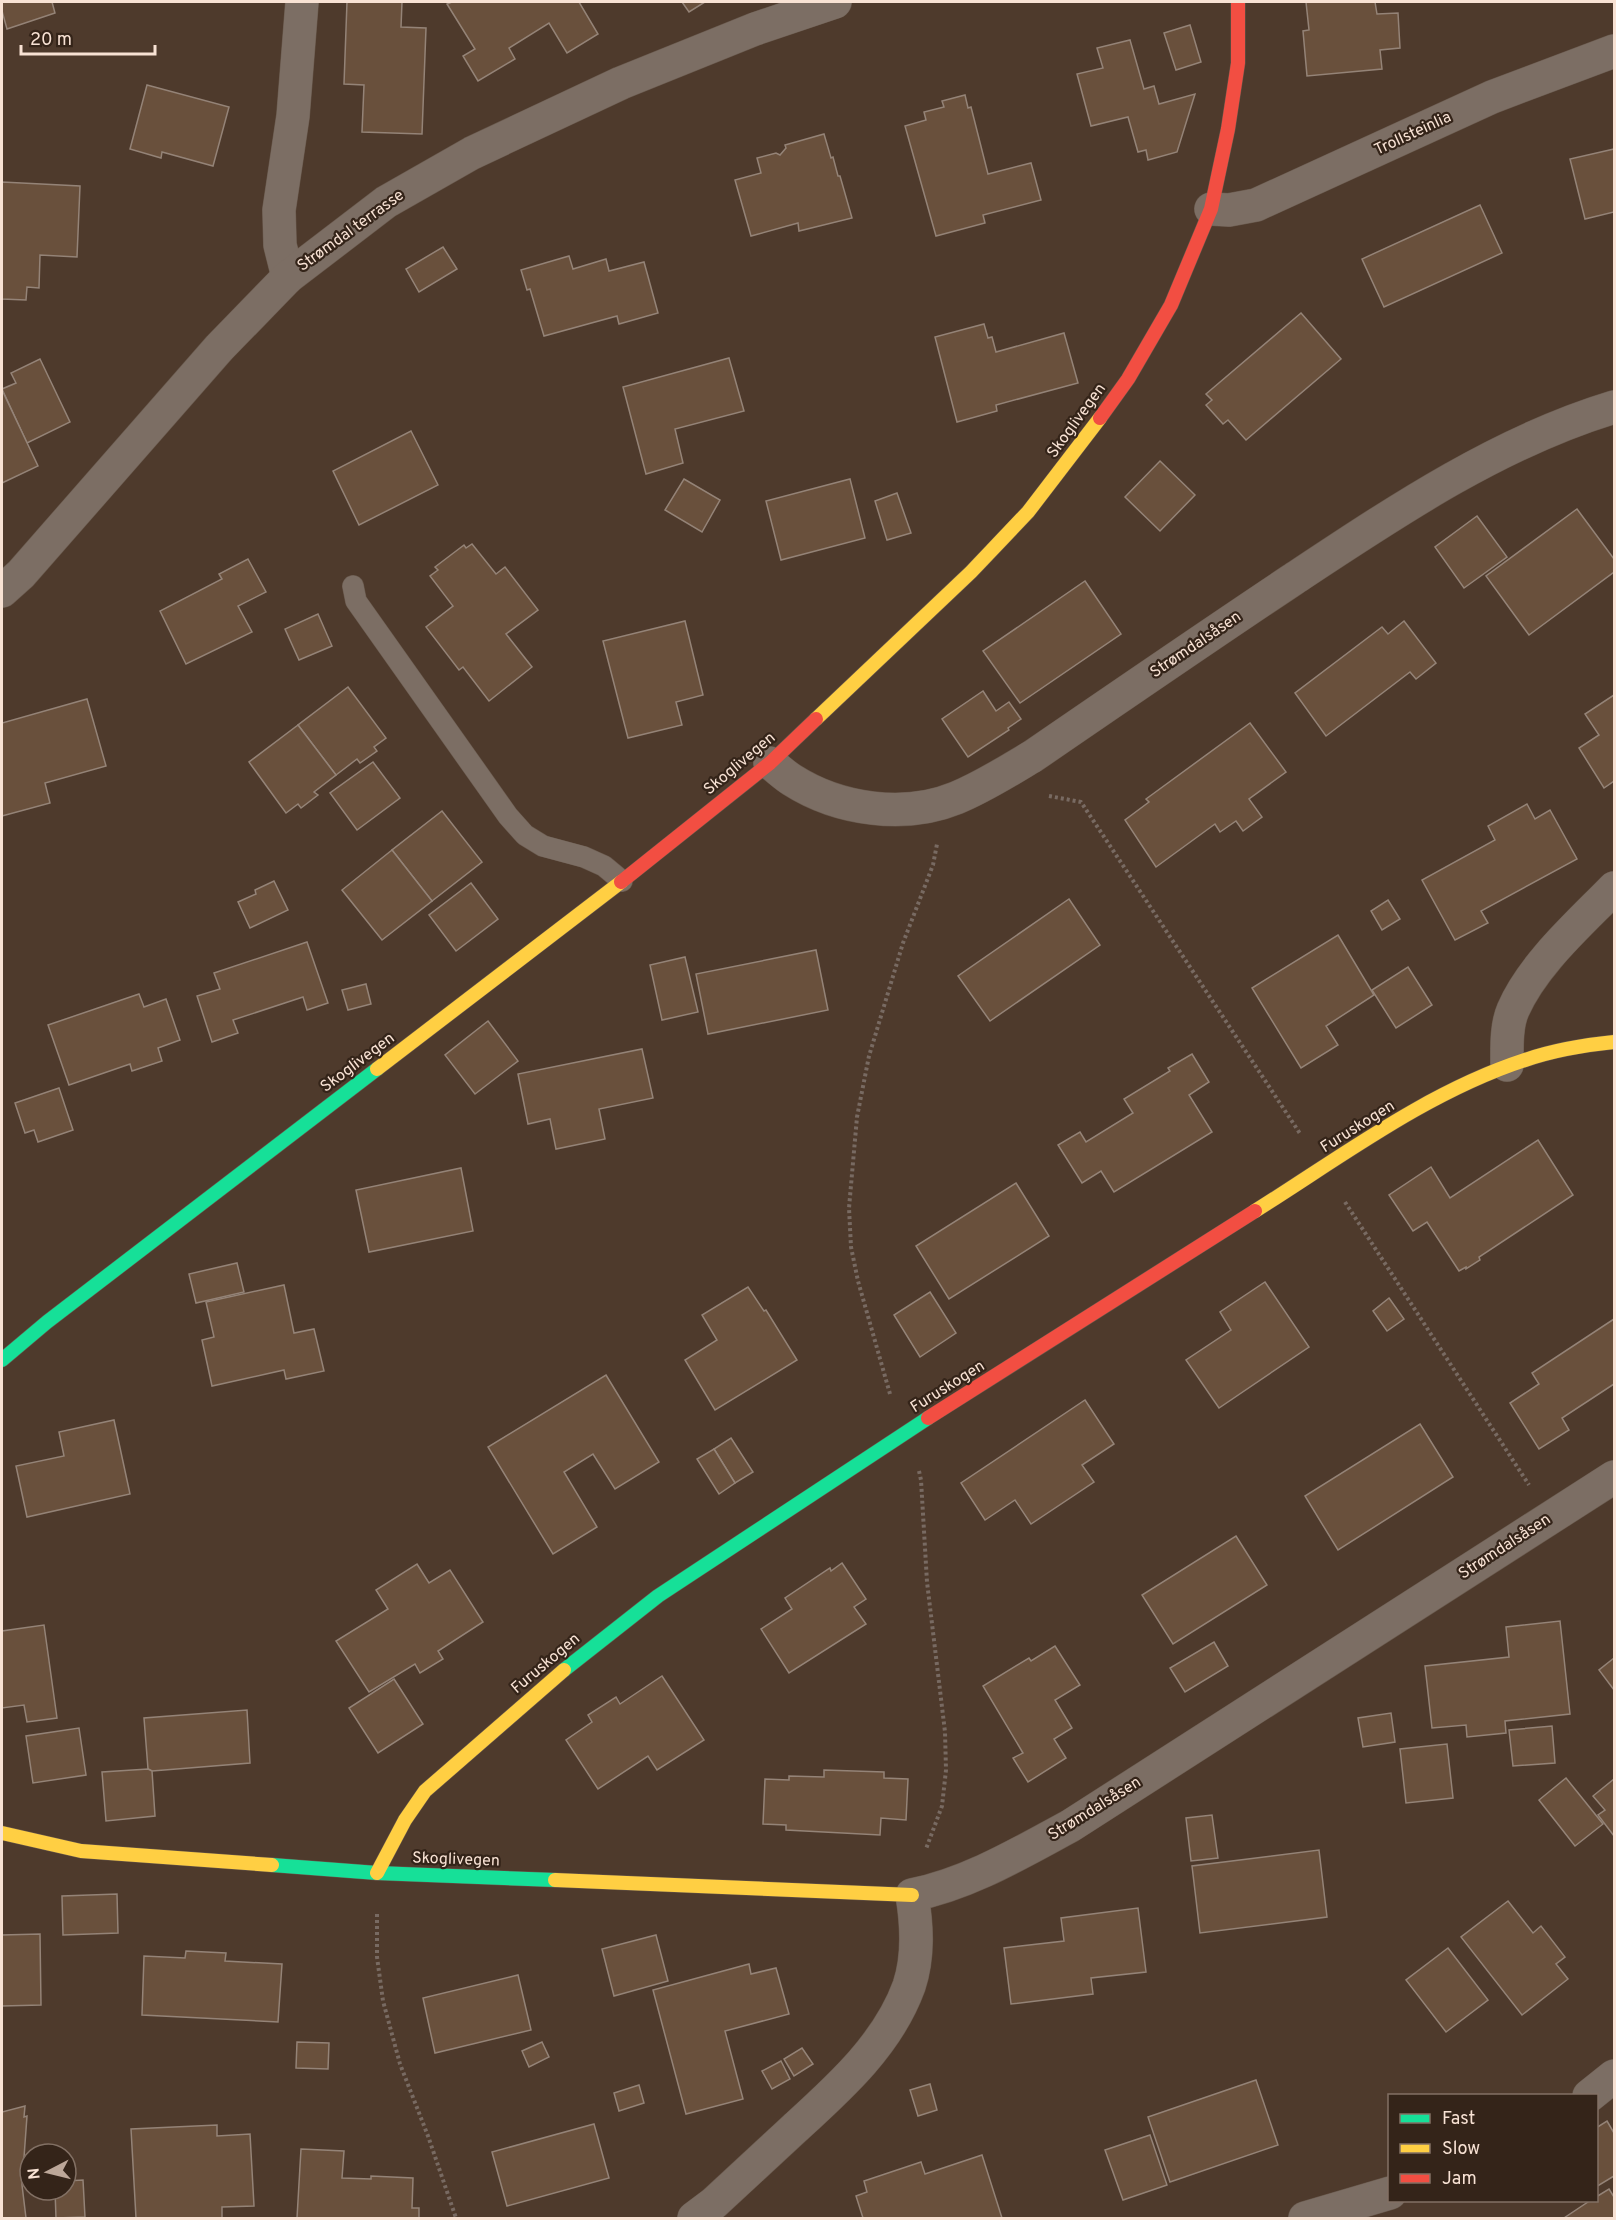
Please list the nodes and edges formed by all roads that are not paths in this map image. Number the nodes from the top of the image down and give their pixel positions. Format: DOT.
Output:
graph roads {
  1 [pos="302,2"];
  2 [pos="835,2"];
  3 [pos="1238,2"];
  4 [pos="1614,51"];
  5 [pos="1210,209"];
  6 [pos="288,276"];
  7 [pos="1614,406"];
  8 [pos="353,586"];
  9 [pos="2,591"];
  10 [pos="770,763"];
  11 [pos="622,881"];
  12 [pos="1614,888"];
  13 [pos="1614,1042"];
  14 [pos="1507,1065"];
  15 [pos="2,1360"];
  16 [pos="1611,1488"];
  17 [pos="2,1833"];
  18 [pos="377,1873"];
  19 [pos="918,1894"];
  20 [pos="1614,2076"];
  21 [pos="1592,2094"];
  22 [pos="1388,2193"];
  23 [pos="713,2213"];
  24 [pos="1305,2218"];
  1 -- 6 [label="street"];
  2 -- 6 [label="street, Strømdal terrasse"];
  3 -- 5 [label="street, Skoglivegen"];
  4 -- 5 [label="street, Trollsteinlia"];
  5 -- 10 [label="street, Skoglivegen"];
  6 -- 9 [label="street, Strømdal terrasse"];
  7 -- 10 [label="street, Strømdalsåsen"];
  8 -- 11 [label="lane"];
  10 -- 11 [label="street, Skoglivegen"];
  11 -- 15 [label="street, Skoglivegen"];
  12 -- 14 [label="street"];
  13 -- 14 [label="street, Furuskogen"];
  14 -- 18 [label="street, Furuskogen"];
  16 -- 19 [label="street, Strømdalsåsen"];
  17 -- 18 [label="street, Skoglivegen"];
  18 -- 19 [label="street, Skoglivegen"];
  19 -- 23 [label="street"];
  20 -- 21 [label="street"];
  22 -- 24 [label="street"];
}
